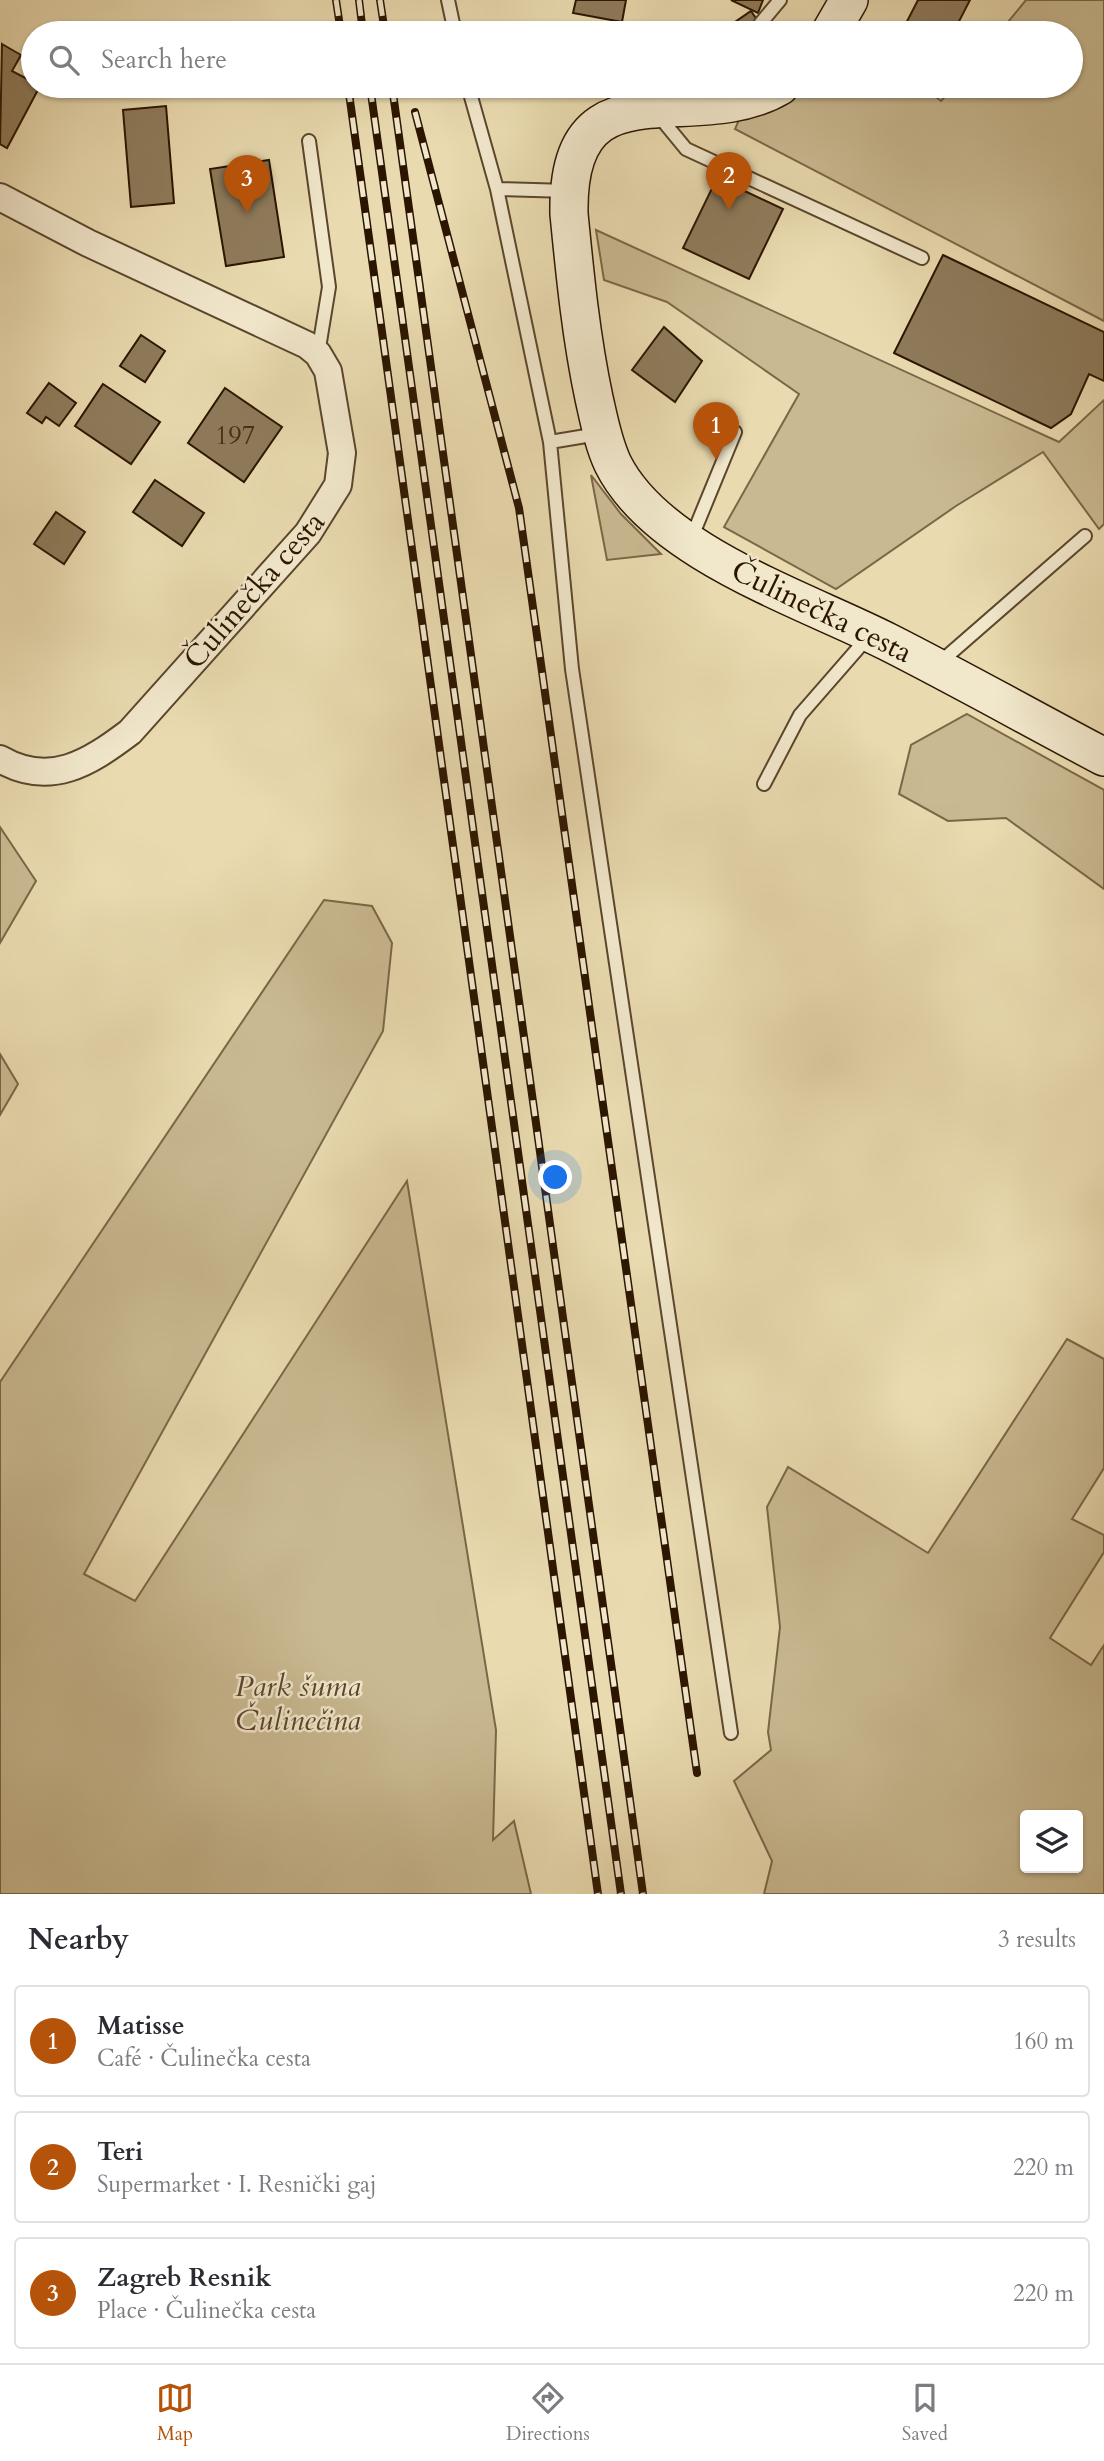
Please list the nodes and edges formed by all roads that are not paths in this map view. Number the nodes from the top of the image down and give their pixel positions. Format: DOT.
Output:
graph roads {
  1 [pos="448,0"];
  2 [pos="780,0"];
  3 [pos="849,0"];
  4 [pos="452,21"];
  5 [pos="762,21"];
  6 [pos="837,21"];
  7 [pos="471,98"];
  8 [pos="753,98"];
  9 [pos="651,107"];
  10 [pos="309,141"];
  11 [pos="497,190"];
  12 [pos="568,191"];
  13 [pos="0,197"];
  14 [pos="922,258"];
  15 [pos="318,354"];
  16 [pos="735,432"];
  17 [pos="602,433"];
  18 [pos="550,442"];
  19 [pos="1084,536"];
  20 [pos="689,544"];
  21 [pos="871,634"];
  22 [pos="934,667"];
  23 [pos="1104,757"];
  24 [pos="0,759"];
  25 [pos="764,784"];
  26 [pos="731,1733"];
  1 -- 4 [label="lane"];
  2 -- 5 [label="lane"];
  3 -- 6 [label="street"];
  7 -- 11 [label="lane"];
  8 -- 9 [label="street"];
  9 -- 12 [label="street, Čulinečka cesta"];
  9 -- 14 [label="lane"];
  10 -- 15 [label="lane"];
  11 -- 12 [label="lane"];
  11 -- 18 [label="lane"];
  12 -- 17 [label="street, Čulinečka cesta"];
  13 -- 15 [label="street"];
  15 -- 24 [label="street, Čulinečka cesta"];
  16 -- 20 [label="lane"];
  17 -- 18 [label="lane"];
  17 -- 20 [label="street, Čulinečka cesta"];
  18 -- 26 [label="lane"];
  19 -- 22 [label="lane"];
  20 -- 21 [label="street, Čulinečka cesta"];
  21 -- 22 [label="street, Čulinečka cesta"];
  21 -- 25 [label="lane"];
  22 -- 23 [label="street, Čulinečka cesta"];
}
